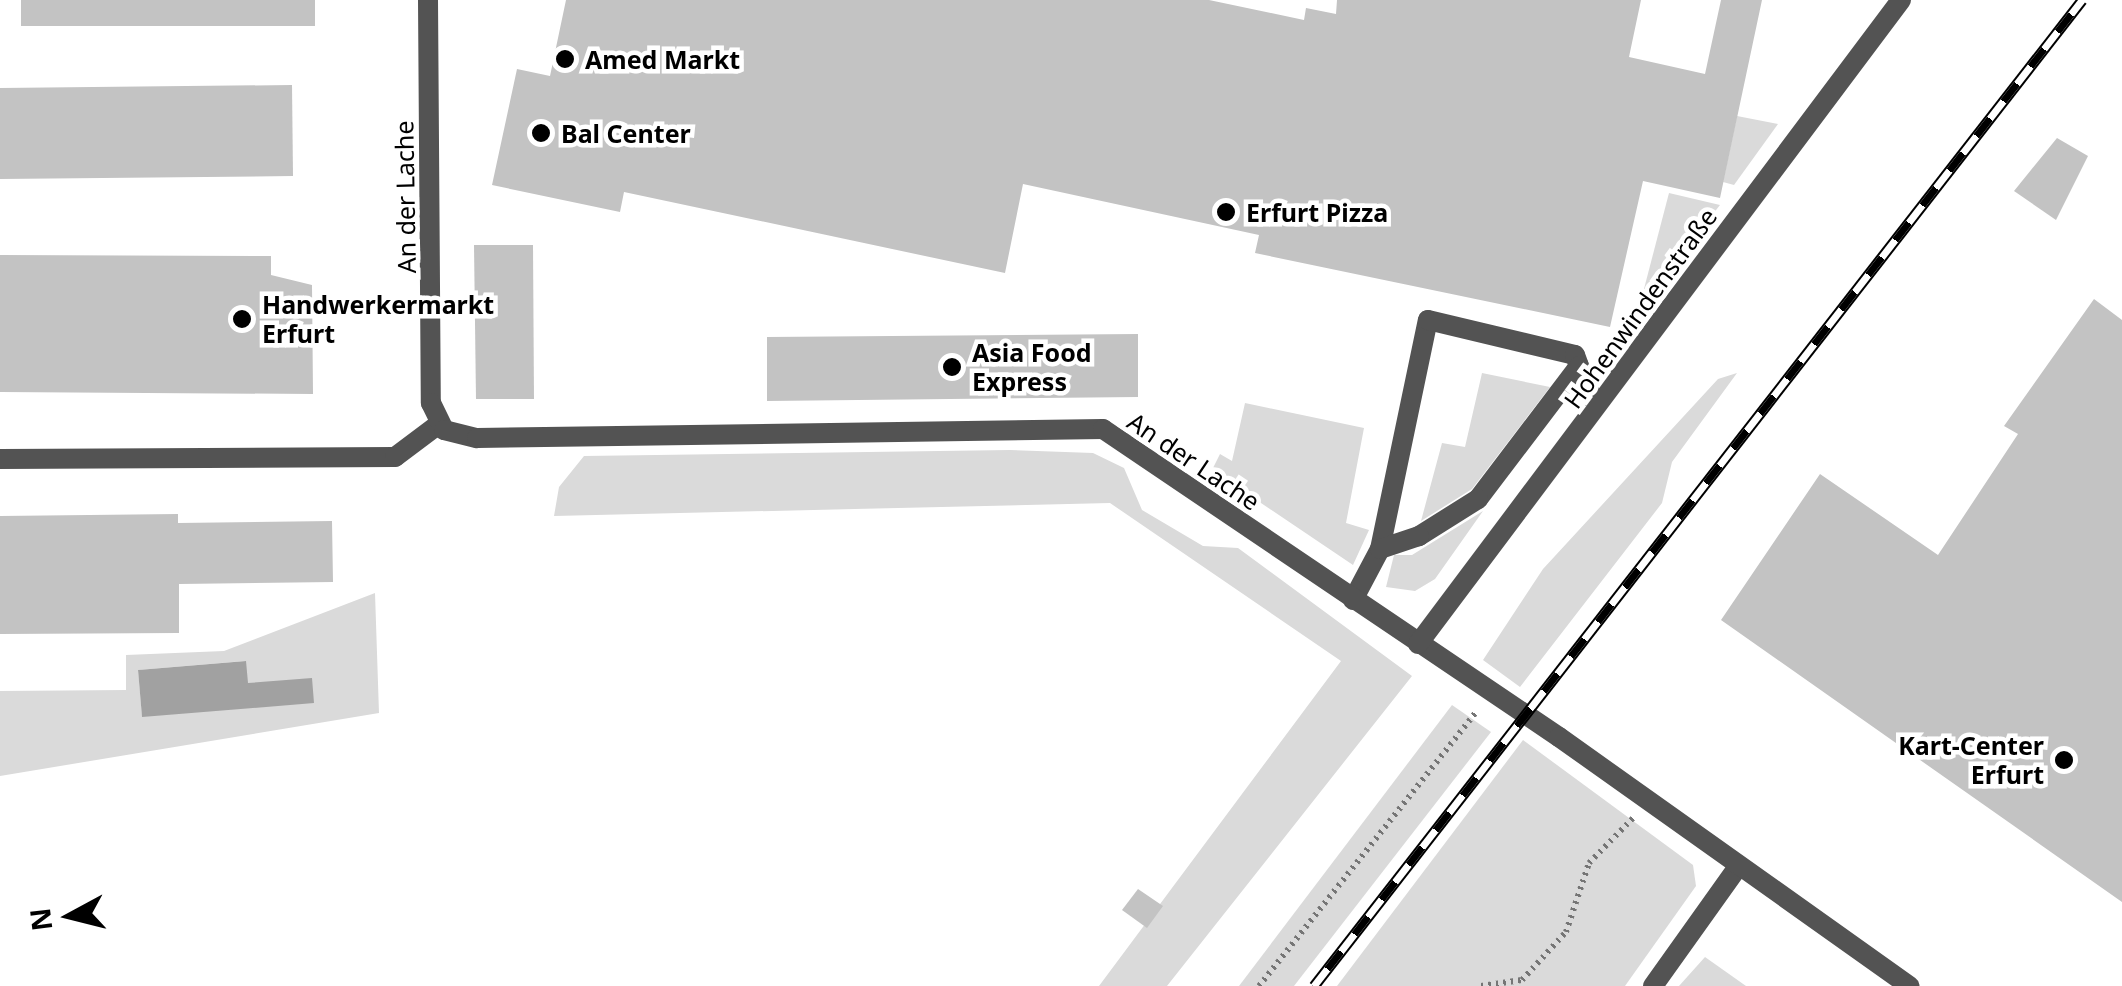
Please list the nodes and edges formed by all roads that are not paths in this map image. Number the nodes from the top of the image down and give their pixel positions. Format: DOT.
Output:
graph roads {
  1 [pos="428,0"];
  2 [pos="1900,0"];
  3 [pos="439,424"];
  4 [pos="0,459"];
  5 [pos="1380,549"];
  6 [pos="1353,600"];
  7 [pos="1418,644"];
  8 [pos="1738,867"];
  9 [pos="1653,986"];
  10 [pos="1909,986"];
  1 -- 3 [label="street, An der Lache"];
  2 -- 7 [label="street, Hohenwindenstraße"];
  3 -- 4 [label="street"];
  3 -- 6 [label="street, An der Lache"];
  5 -- 5 [label="street"];
  5 -- 6 [label="street"];
  6 -- 7 [label="street, An der Lache"];
  7 -- 8 [label="street, An der Lache"];
  8 -- 9 [label="street"];
  8 -- 10 [label="street, An der Lache"];
}
